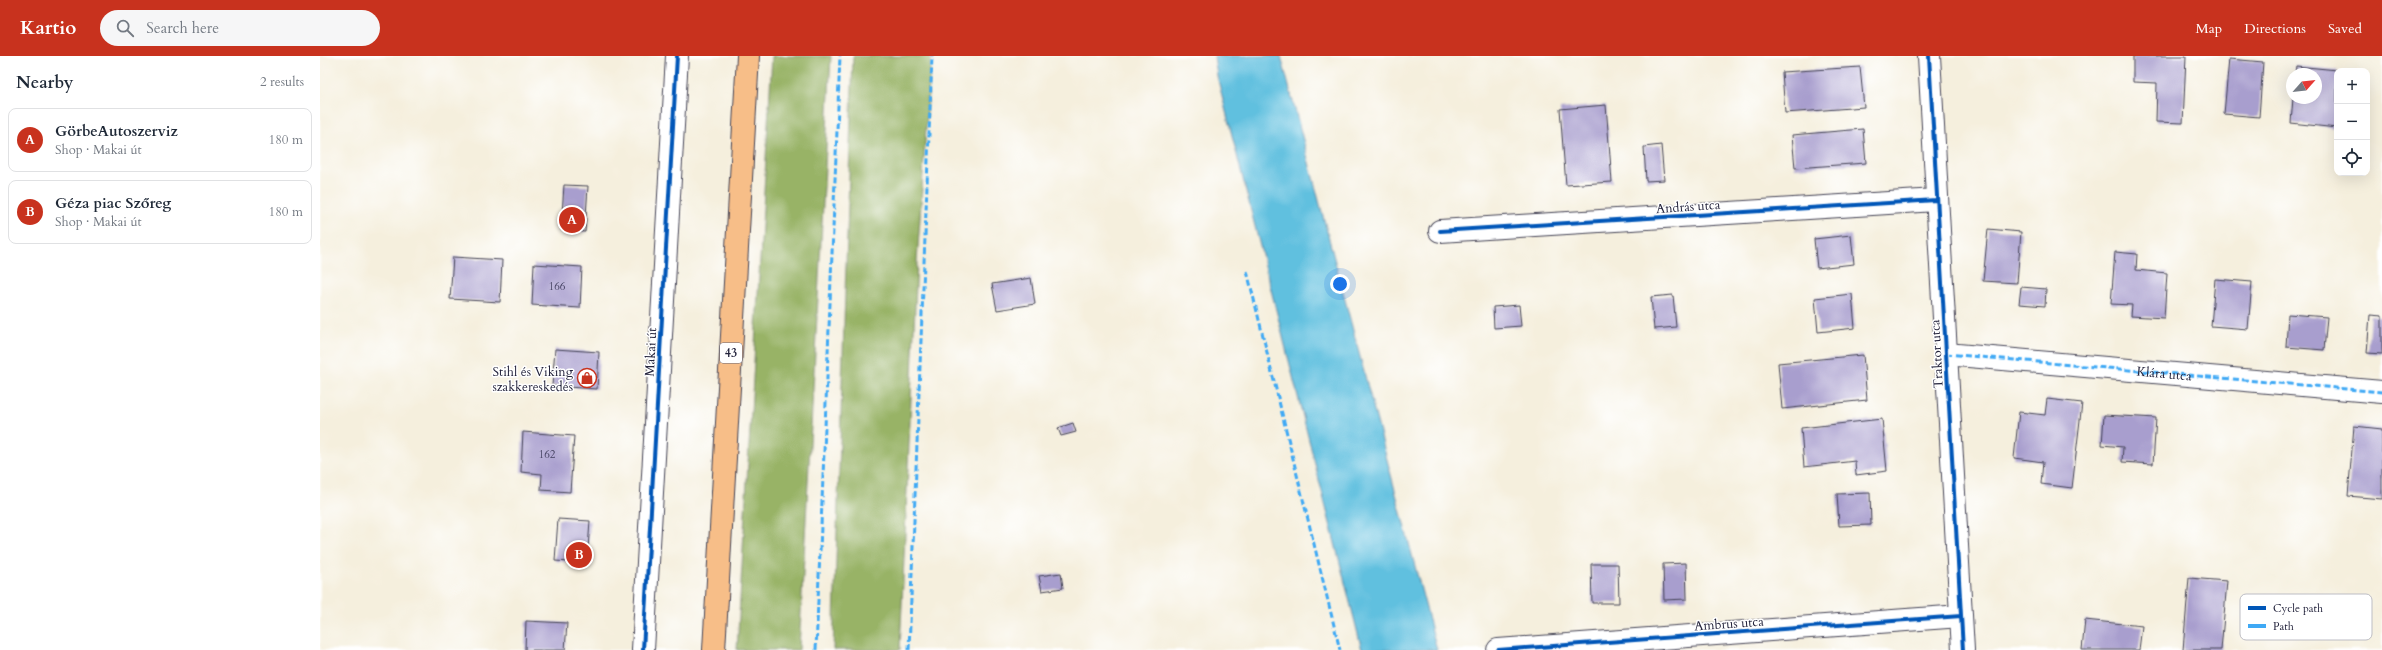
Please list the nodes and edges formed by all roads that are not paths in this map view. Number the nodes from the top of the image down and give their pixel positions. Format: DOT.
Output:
graph roads {
  1 [pos="677,56"];
  2 [pos="748,56"];
  3 [pos="1929,56"];
  4 [pos="1936,200"];
  5 [pos="1440,231"];
  6 [pos="1946,354"];
  7 [pos="2382,392"];
  8 [pos="1961,616"];
  9 [pos="642,650"];
  10 [pos="714,650"];
  11 [pos="1498,650"];
  12 [pos="1963,650"];
  1 -- 9 [label="street, Makai út"];
  2 -- 10 [label="main road, 43"];
  3 -- 4 [label="street, Traktor utca"];
  4 -- 5 [label="street, András utca"];
  4 -- 6 [label="street, Traktor utca"];
  6 -- 7 [label="street, Klára utca"];
  6 -- 8 [label="street, Traktor utca"];
  8 -- 11 [label="street, Ambrus utca"];
  8 -- 12 [label="street, Traktor utca"];
}
